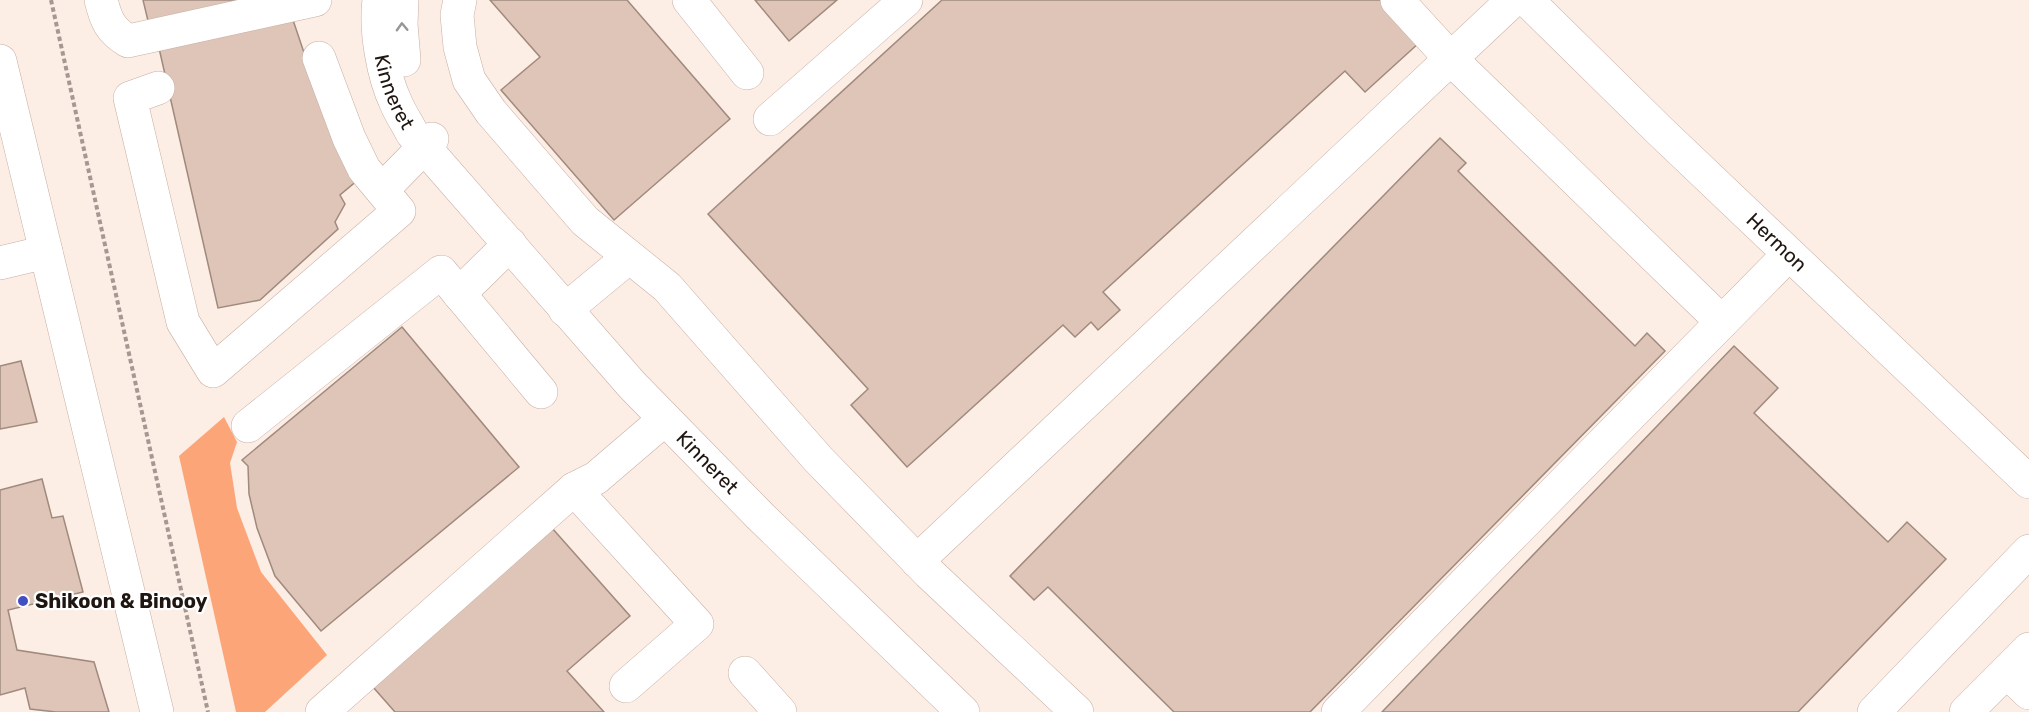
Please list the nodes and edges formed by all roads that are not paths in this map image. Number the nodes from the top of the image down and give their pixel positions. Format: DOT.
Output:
graph roads {
  1 [pos="101,0"];
  2 [pos="315,0"];
  3 [pos="379,0"];
  4 [pos="402,0"];
  5 [pos="460,0"];
  6 [pos="689,0"];
  7 [pos="906,0"];
  8 [pos="1397,0"];
  9 [pos="1514,0"];
  10 [pos="1527,0"];
  11 [pos="319,58"];
  12 [pos="1451,59"];
  13 [pos="0,62"];
  14 [pos="747,73"];
  15 [pos="158,88"];
  16 [pos="770,119"];
  17 [pos="429,143"];
  18 [pos="382,190"];
  19 [pos="510,244"];
  20 [pos="46,252"];
  21 [pos="1789,254"];
  22 [pos="629,256"];
  23 [pos="0,263"];
  24 [pos="459,294"];
  25 [pos="565,310"];
  26 [pos="1722,322"];
  27 [pos="541,392"];
  28 [pos="665,418"];
  29 [pos="248,426"];
  30 [pos="2029,482"];
  31 [pos="574,489"];
  32 [pos="2029,551"];
  33 [pos="917,561"];
  34 [pos="2022,671"];
  35 [pos="745,673"];
  36 [pos="626,686"];
  37 [pos="951,708"];
  38 [pos="157,712"];
  39 [pos="322,712"];
  40 [pos="780,712"];
  41 [pos="1077,712"];
  42 [pos="1338,712"];
  43 [pos="1874,712"];
  44 [pos="1966,712"];
  1 -- 2 [label="street"];
  3 -- 17 [label="street, Kinneret"];
  17 -- 4 [label="street, Kinneret, one-way"];
  5 -- 22 [label="street"];
  6 -- 14 [label="street"];
  7 -- 16 [label="street"];
  8 -- 12 [label="street"];
  9 -- 12 [label="street"];
  10 -- 21 [label="street, Hermon"];
  11 -- 18 [label="street"];
  12 -- 26 [label="street"];
  12 -- 33 [label="street"];
  13 -- 20 [label="street"];
  15 -- 18 [label="street"];
  17 -- 18 [label="street"];
  17 -- 19 [label="street, Kinneret"];
  19 -- 24 [label="street"];
  19 -- 25 [label="street, Kinneret"];
  20 -- 23 [label="street"];
  20 -- 38 [label="street"];
  21 -- 26 [label="street"];
  21 -- 30 [label="street, Hermon"];
  22 -- 25 [label="street"];
  22 -- 33 [label="street"];
  24 -- 27 [label="street"];
  24 -- 29 [label="street"];
  25 -- 28 [label="street, Kinneret"];
  26 -- 42 [label="street"];
  28 -- 31 [label="street"];
  28 -- 37 [label="street, Kinneret"];
  31 -- 36 [label="street"];
  31 -- 39 [label="street"];
  32 -- 43 [label="street"];
  33 -- 41 [label="street"];
  34 -- 44 [label="street"];
  35 -- 40 [label="street"];
}
